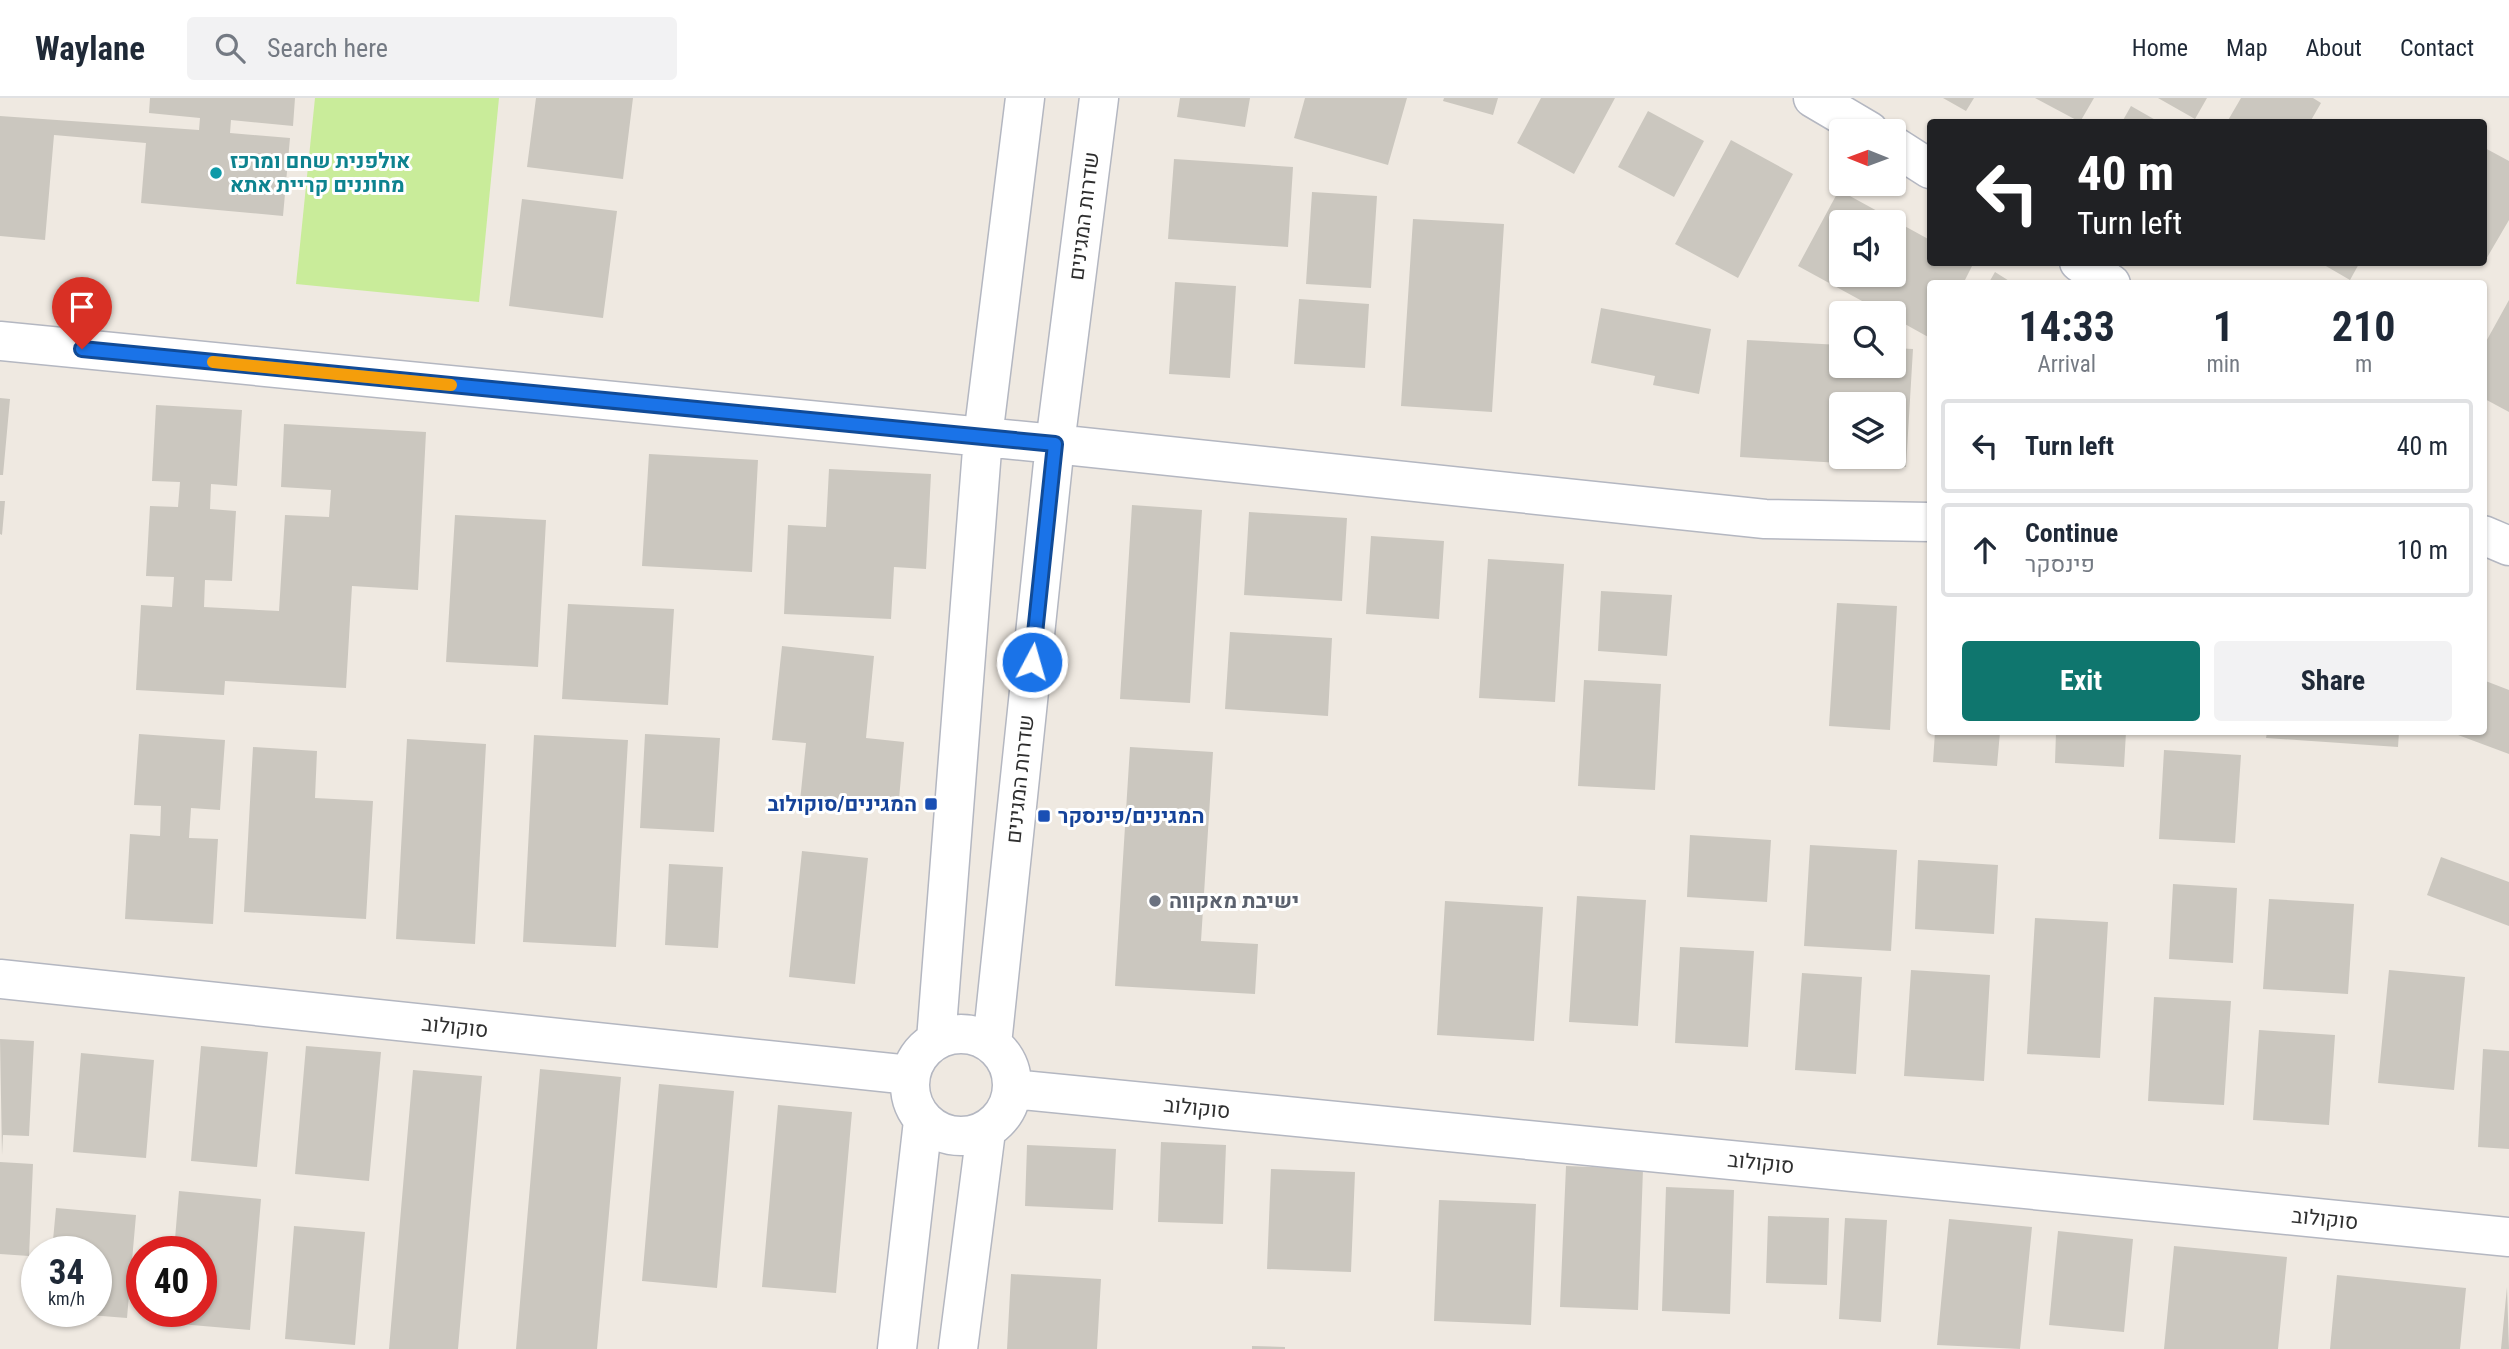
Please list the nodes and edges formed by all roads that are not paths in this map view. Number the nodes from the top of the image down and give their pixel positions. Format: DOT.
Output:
graph roads {
  1 [pos="1025,98"];
  2 [pos="1099,98"];
  3 [pos="1813,98"];
  4 [pos="1849,119"];
  5 [pos="1906,154"];
  6 [pos="1927,167"];
  7 [pos="2085,266"];
  8 [pos="2106,280"];
  9 [pos="0,341"];
  10 [pos="983,437"];
  11 [pos="1055,444"];
  12 [pos="1927,523"];
  13 [pos="2487,537"];
  14 [pos="2509,546"];
  15 [pos="0,979"];
  16 [pos="936,1040"];
  17 [pos="992,1044"];
  18 [pos="910,1075"];
  19 [pos="1013,1089"];
  20 [pos="923,1121"];
  21 [pos="986,1131"];
  22 [pos="2509,1237"];
  23 [pos="897,1349"];
  24 [pos="958,1349"];
  1 -- 10 [label="street"];
  2 -- 11 [label="street, שדרות המגינים"];
  3 -- 4 [label="street"];
  5 -- 6 [label="street"];
  7 -- 8 [label="street"];
  9 -- 10 [label="street"];
  10 -- 11 [label="street"];
  10 -- 16 [label="street"];
  11 -- 12 [label="street"];
  11 -- 17 [label="street, שדרות המגינים"];
  13 -- 14 [label="street"];
  15 -- 18 [label="street, סוקולוב"];
  16 -- 17 [label="street"];
  16 -- 18 [label="street"];
  17 -- 19 [label="street"];
  18 -- 20 [label="street"];
  19 -- 21 [label="street"];
  19 -- 22 [label="street, סוקולוב"];
  20 -- 21 [label="street"];
  20 -- 23 [label="street"];
  21 -- 24 [label="street"];
}
